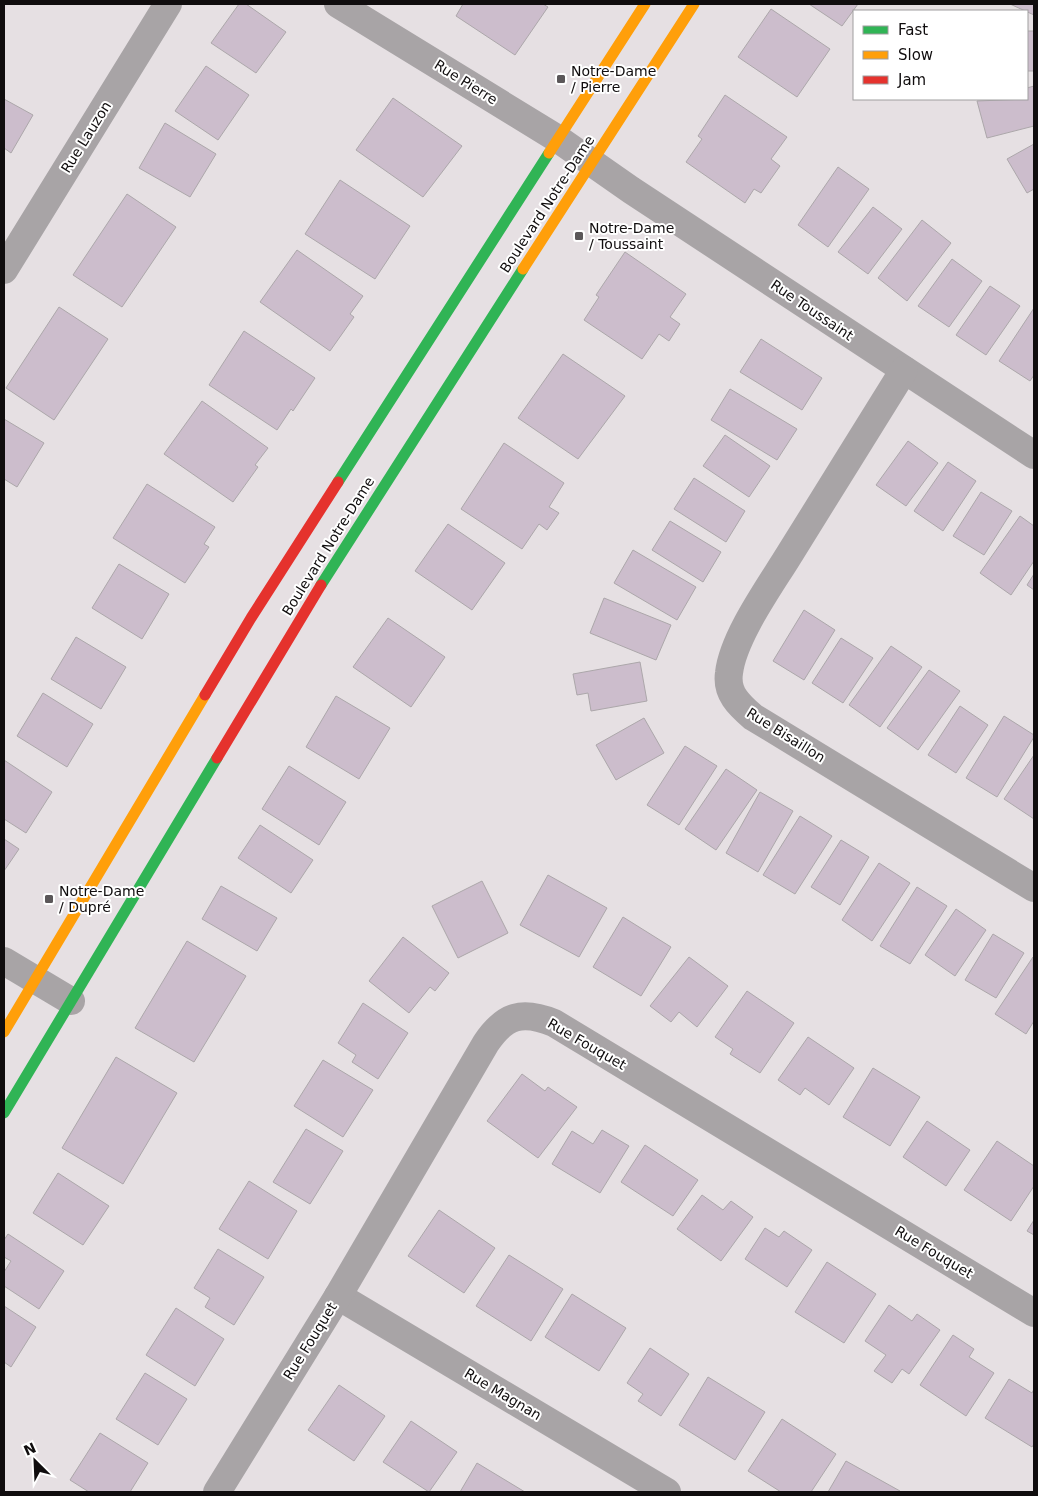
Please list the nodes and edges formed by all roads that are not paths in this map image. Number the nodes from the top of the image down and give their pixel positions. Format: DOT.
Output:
graph roads {
  1 [pos="168,4"];
  2 [pos="338,4"];
  3 [pos="645,4"];
  4 [pos="694,4"];
  5 [pos="558,139"];
  6 [pos="592,161"];
  7 [pos="13,235"];
  8 [pos="4,270"];
  9 [pos="904,370"];
  10 [pos="1034,455"];
  11 [pos="1034,888"];
  12 [pos="4,961"];
  13 [pos="35,979"];
  14 [pos="71,1001"];
  15 [pos="4,1032"];
  16 [pos="4,1114"];
  17 [pos="338,1296"];
  18 [pos="1034,1313"];
  19 [pos="217,1492"];
  20 [pos="667,1492"];
  1 -- 7 [label="street, Rue Lauzon"];
  2 -- 5 [label="street, Rue Pierre"];
  3 -- 5 [label="street, Boulevard Notre-Dame"];
  4 -- 6 [label="street, Boulevard Notre-Dame"];
  5 -- 6 [label="street, Rue Pierre"];
  5 -- 13 [label="street, Boulevard Notre-Dame"];
  6 -- 9 [label="street, Rue Toussaint"];
  6 -- 14 [label="street, Boulevard Notre-Dame"];
  7 -- 8 [label="street, Rue Lauzon"];
  9 -- 10 [label="street, Rue Toussaint"];
  9 -- 11 [label="street, Rue Bisaillon"];
  12 -- 13 [label="street"];
  13 -- 14 [label="street"];
  13 -- 15 [label="street, Boulevard Notre-Dame"];
  14 -- 16 [label="street, Boulevard Notre-Dame"];
  17 -- 18 [label="street, Rue Fouquet"];
  17 -- 19 [label="street, Rue Fouquet"];
  17 -- 20 [label="street, Rue Magnan"];
}
